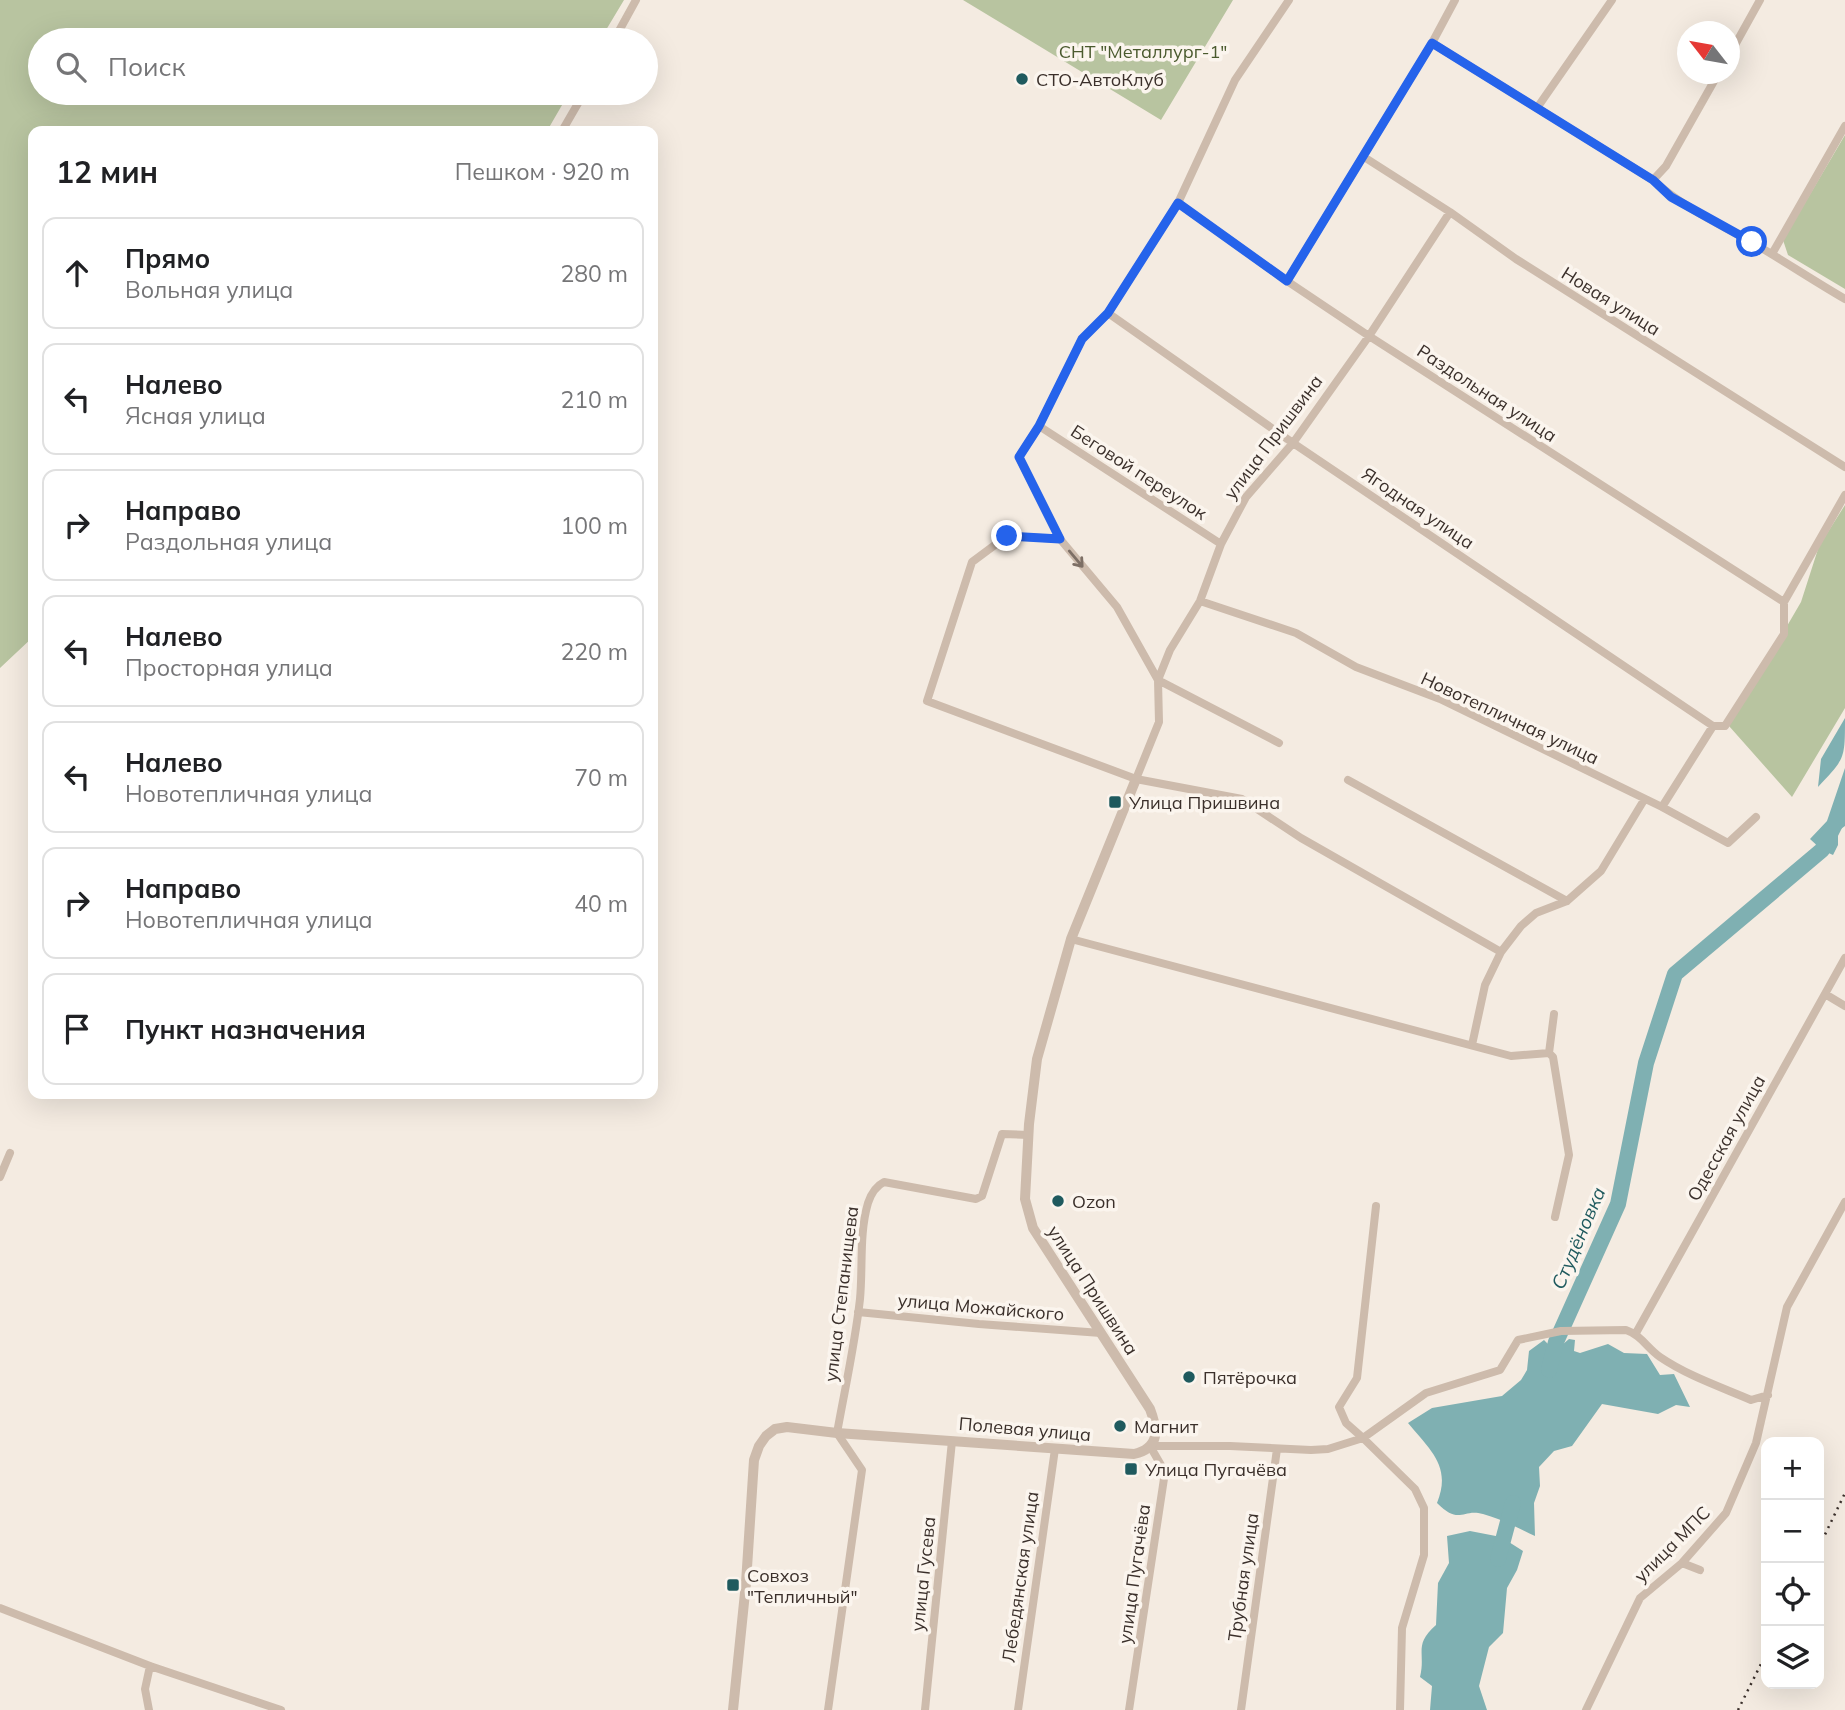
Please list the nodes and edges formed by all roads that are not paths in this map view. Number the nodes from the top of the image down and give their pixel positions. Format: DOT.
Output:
graph roads {
  1 [pos="636,0"];
  2 [pos="1289,0"];
  3 [pos="1455,0"];
  4 [pos="1612,0"];
  5 [pos="1760,0"];
  6 [pos="621,28"];
  7 [pos="1740,36"];
  8 [pos="1432,43"];
  9 [pos="1712,84"];
  10 [pos="577,105"];
  11 [pos="1537,108"];
  12 [pos="565,126"];
  13 [pos="1845,126"];
  14 [pos="1363,157"];
  15 [pos="1653,180"];
  16 [pos="1178,203"];
  17 [pos="1450,212"];
  18 [pos="1772,254"];
  19 [pos="1287,281"];
  20 [pos="1845,299"];
  21 [pos="1108,313"];
  22 [pos="1369,335"];
  23 [pos="1039,426"];
  24 [pos="1293,443"];
  25 [pos="1845,467"];
  26 [pos="1845,495"];
  27 [pos="1060,539"];
  28 [pos="1220,544"];
  29 [pos="1200,601"];
  30 [pos="1784,602"];
  31 [pos="1158,680"];
  32 [pos="1713,726"];
  33 [pos="1279,743"];
  34 [pos="1136,779"];
  35 [pos="1348,780"];
  36 [pos="1644,800"];
  37 [pos="1662,807"];
  38 [pos="1756,817"];
  39 [pos="1567,901"];
  40 [pos="1071,939"];
  41 [pos="1501,951"];
  42 [pos="1845,958"];
  43 [pos="1825,994"];
  44 [pos="1845,1006"];
  45 [pos="1554,1014"];
  46 [pos="1472,1045"];
  47 [pos="1549,1053"];
  48 [pos="1028,1135"];
  49 [pos="10,1153"];
  50 [pos="0,1177"];
  51 [pos="1376,1206"];
  52 [pos="1844,1208"];
  53 [pos="1555,1217"];
  54 [pos="858,1311"];
  55 [pos="1101,1333"];
  56 [pos="1636,1333"];
  57 [pos="1768,1395"];
  58 [pos="837,1433"];
  59 [pos="1363,1438"];
  60 [pos="952,1441"];
  61 [pos="1150,1447"];
  62 [pos="1277,1449"];
  63 [pos="1055,1450"];
  64 [pos="1682,1563"];
  65 [pos="1700,1570"];
  66 [pos="0,1608"];
  67 [pos="150,1667"];
  68 [pos="149,1710"];
  69 [pos="281,1710"];
  70 [pos="733,1710"];
  71 [pos="828,1710"];
  72 [pos="925,1710"];
  73 [pos="1018,1710"];
  74 [pos="1129,1710"];
  75 [pos="1241,1710"];
  76 [pos="1401,1710"];
  77 [pos="1586,1710"];
  1 -- 6 [label="street"];
  2 -- 16 [label="street"];
  3 -- 8 [label="street"];
  4 -- 11 [label="street"];
  5 -- 7 [label="street"];
  8 -- 11 [label="street"];
  8 -- 14 [label="street"];
  9 -- 15 [label="street"];
  10 -- 12 [label="street"];
  11 -- 15 [label="street"];
  13 -- 18 [label="street"];
  14 -- 17 [label="street, Новая улица"];
  14 -- 19 [label="street"];
  15 -- 18 [label="street"];
  16 -- 19 [label="street, Раздольная улица"];
  16 -- 21 [label="street"];
  17 -- 22 [label="street, улица Пришвина"];
  17 -- 25 [label="street, Новая улица"];
  18 -- 20 [label="street"];
  19 -- 22 [label="street, Раздольная улица"];
  21 -- 23 [label="street"];
  21 -- 24 [label="street, Ягодная улица"];
  22 -- 24 [label="street, улица Пришвина"];
  22 -- 30 [label="street, Раздольная улица"];
  23 -- 27 [label="street"];
  23 -- 28 [label="street, Беговой переулок"];
  24 -- 28 [label="street, улица Пришвина"];
  24 -- 32 [label="street, Ягодная улица"];
  26 -- 30 [label="street"];
  27 -- 31 [label="street, one-way"];
  27 -- 34 [label="street"];
  28 -- 29 [label="street, улица Пришвина"];
  29 -- 31 [label="street, улица Пришвина"];
  29 -- 36 [label="street, Новотепличная улица"];
  30 -- 32 [label="street"];
  31 -- 33 [label="street"];
  31 -- 34 [label="street, улица Пришвина"];
  32 -- 37 [label="street"];
  34 -- 40 [label="street, улица Пришвина"];
  34 -- 41 [label="street"];
  35 -- 39 [label="street"];
  36 -- 37 [label="street, Новотепличная улица"];
  36 -- 39 [label="street"];
  37 -- 38 [label="street, Новотепличная улица"];
  39 -- 41 [label="street"];
  40 -- 46 [label="street"];
  40 -- 48 [label="street, улица Пришвина"];
  41 -- 46 [label="street"];
  42 -- 43 [label="street, Одесская улица"];
  43 -- 44 [label="street"];
  43 -- 56 [label="street, Одесская улица"];
  45 -- 47 [label="street"];
  46 -- 47 [label="street"];
  47 -- 53 [label="street"];
  48 -- 54 [label="street, улица Степанищева"];
  48 -- 55 [label="street, улица Пришвина"];
  49 -- 50 [label="street"];
  51 -- 59 [label="street"];
  52 -- 57 [label="street, улица МПС"];
  54 -- 55 [label="street, улица Можайского"];
  54 -- 58 [label="street, улица Степанищева"];
  55 -- 61 [label="street, улица Пришвина"];
  56 -- 57 [label="street"];
  56 -- 59 [label="street, Полевая улица"];
  57 -- 64 [label="street, улица МПС"];
  58 -- 60 [label="street, Полевая улица"];
  58 -- 70 [label="street, Полевая улица"];
  58 -- 71 [label="street"];
  59 -- 62 [label="street, Полевая улица"];
  59 -- 76 [label="street"];
  60 -- 63 [label="street, Полевая улица"];
  60 -- 72 [label="street, улица Гусева"];
  61 -- 62 [label="street, Полевая улица"];
  61 -- 63 [label="street, Полевая улица"];
  61 -- 74 [label="street, улица Пугачёва"];
  62 -- 75 [label="street, Трубная улица"];
  63 -- 73 [label="street, Лебедянская улица"];
  64 -- 65 [label="street"];
  64 -- 77 [label="street, улица МПС"];
  66 -- 67 [label="street"];
  67 -- 68 [label="street"];
  67 -- 69 [label="street"];
}
